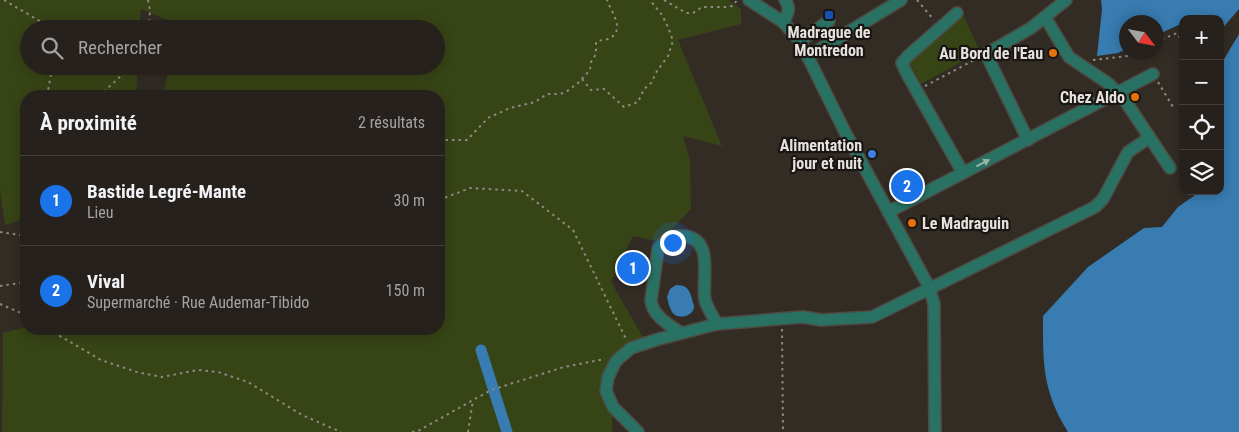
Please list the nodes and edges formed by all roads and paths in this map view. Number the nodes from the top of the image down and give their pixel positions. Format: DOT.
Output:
graph roads {
  1 [pos="4,0"];
  2 [pos="148,0"];
  3 [pos="607,0"];
  4 [pos="650,0"];
  5 [pos="664,0"];
  6 [pos="737,0"];
  7 [pos="749,0"];
  8 [pos="784,0"];
  9 [pos="901,0"];
  10 [pos="916,0"];
  11 [pos="1066,0"];
  12 [pos="957,13"];
  13 [pos="930,15"];
  14 [pos="1045,17"];
  15 [pos="38,20"];
  16 [pos="149,20"];
  17 [pos="829,21"];
  18 [pos="783,22"];
  19 [pos="1179,37"];
  20 [pos="1164,39"];
  21 [pos="800,41"];
  22 [pos="986,54"];
  23 [pos="809,56"];
  24 [pos="1119,57"];
  25 [pos="1080,66"];
  26 [pos="1153,74"];
  27 [pos="51,75"];
  28 [pos="123,75"];
  29 [pos="582,79"];
  30 [pos="929,84"];
  31 [pos="48,90"];
  32 [pos="106,90"];
  33 [pos="1118,92"];
  34 [pos="1173,107"];
  35 [pos="1149,138"];
  36 [pos="445,140"];
  37 [pos="1028,140"];
  38 [pos="1170,168"];
  39 [pos="963,173"];
  40 [pos="445,198"];
  41 [pos="888,212"];
  42 [pos="0,232"];
  43 [pos="20,235"];
  44 [pos="20,283"];
  45 [pos="0,286"];
  46 [pos="929,287"];
  47 [pos="0,304"];
  48 [pos="20,312"];
  49 [pos="782,319"];
  50 [pos="718,324"];
  51 [pos="681,333"];
  52 [pos="58,335"];
  53 [pos="631,348"];
  54 [pos="610,358"];
  55 [pos="473,399"];
  56 [pos="341,432"];
  57 [pos="412,432"];
  58 [pos="468,432"];
  59 [pos="638,432"];
  60 [pos="783,432"];
  61 [pos="935,432"];
  1 -- 15 [label="path"];
  2 -- 16 [label="path"];
  3 -- 29 [label="path"];
  4 -- 29 [label="path"];
  5 -- 6 [label="path"];
  7 -- 18 [label="street"];
  8 -- 18 [label="street"];
  9 -- 23 [label="street"];
  10 -- 13 [label="path"];
  11 -- 14 [label="street"];
  12 -- 39 [label="street"];
  14 -- 22 [label="street"];
  14 -- 25 [label="street"];
  17 -- 21 [label="street"];
  18 -- 21 [label="street"];
  19 -- 20 [label="path"];
  21 -- 23 [label="street"];
  22 -- 30 [label="path"];
  22 -- 37 [label="street"];
  23 -- 41 [label="street"];
  24 -- 25 [label="path"];
  25 -- 33 [label="street"];
  26 -- 33 [label="street"];
  26 -- 34 [label="path"];
  27 -- 31 [label="path"];
  28 -- 32 [label="path"];
  29 -- 36 [label="path"];
  33 -- 35 [label="street"];
  33 -- 37 [label="street"];
  35 -- 38 [label="street"];
  35 -- 46 [label="street"];
  39 -- 37 [label="street, one-way"];
  39 -- 41 [label="street"];
  40 -- 53 [label="path"];
  41 -- 46 [label="street"];
  42 -- 43 [label="path"];
  44 -- 45 [label="path"];
  46 -- 49 [label="street"];
  46 -- 61 [label="street"];
  47 -- 48 [label="path"];
  49 -- 50 [label="street"];
  49 -- 60 [label="path"];
  50 -- 51 [label="street"];
  50 -- 51 [label="street"];
  51 -- 53 [label="street"];
  52 -- 56 [label="path"];
  53 -- 59 [label="street"];
  54 -- 55 [label="path"];
  55 -- 57 [label="path"];
  55 -- 58 [label="path"];
}
